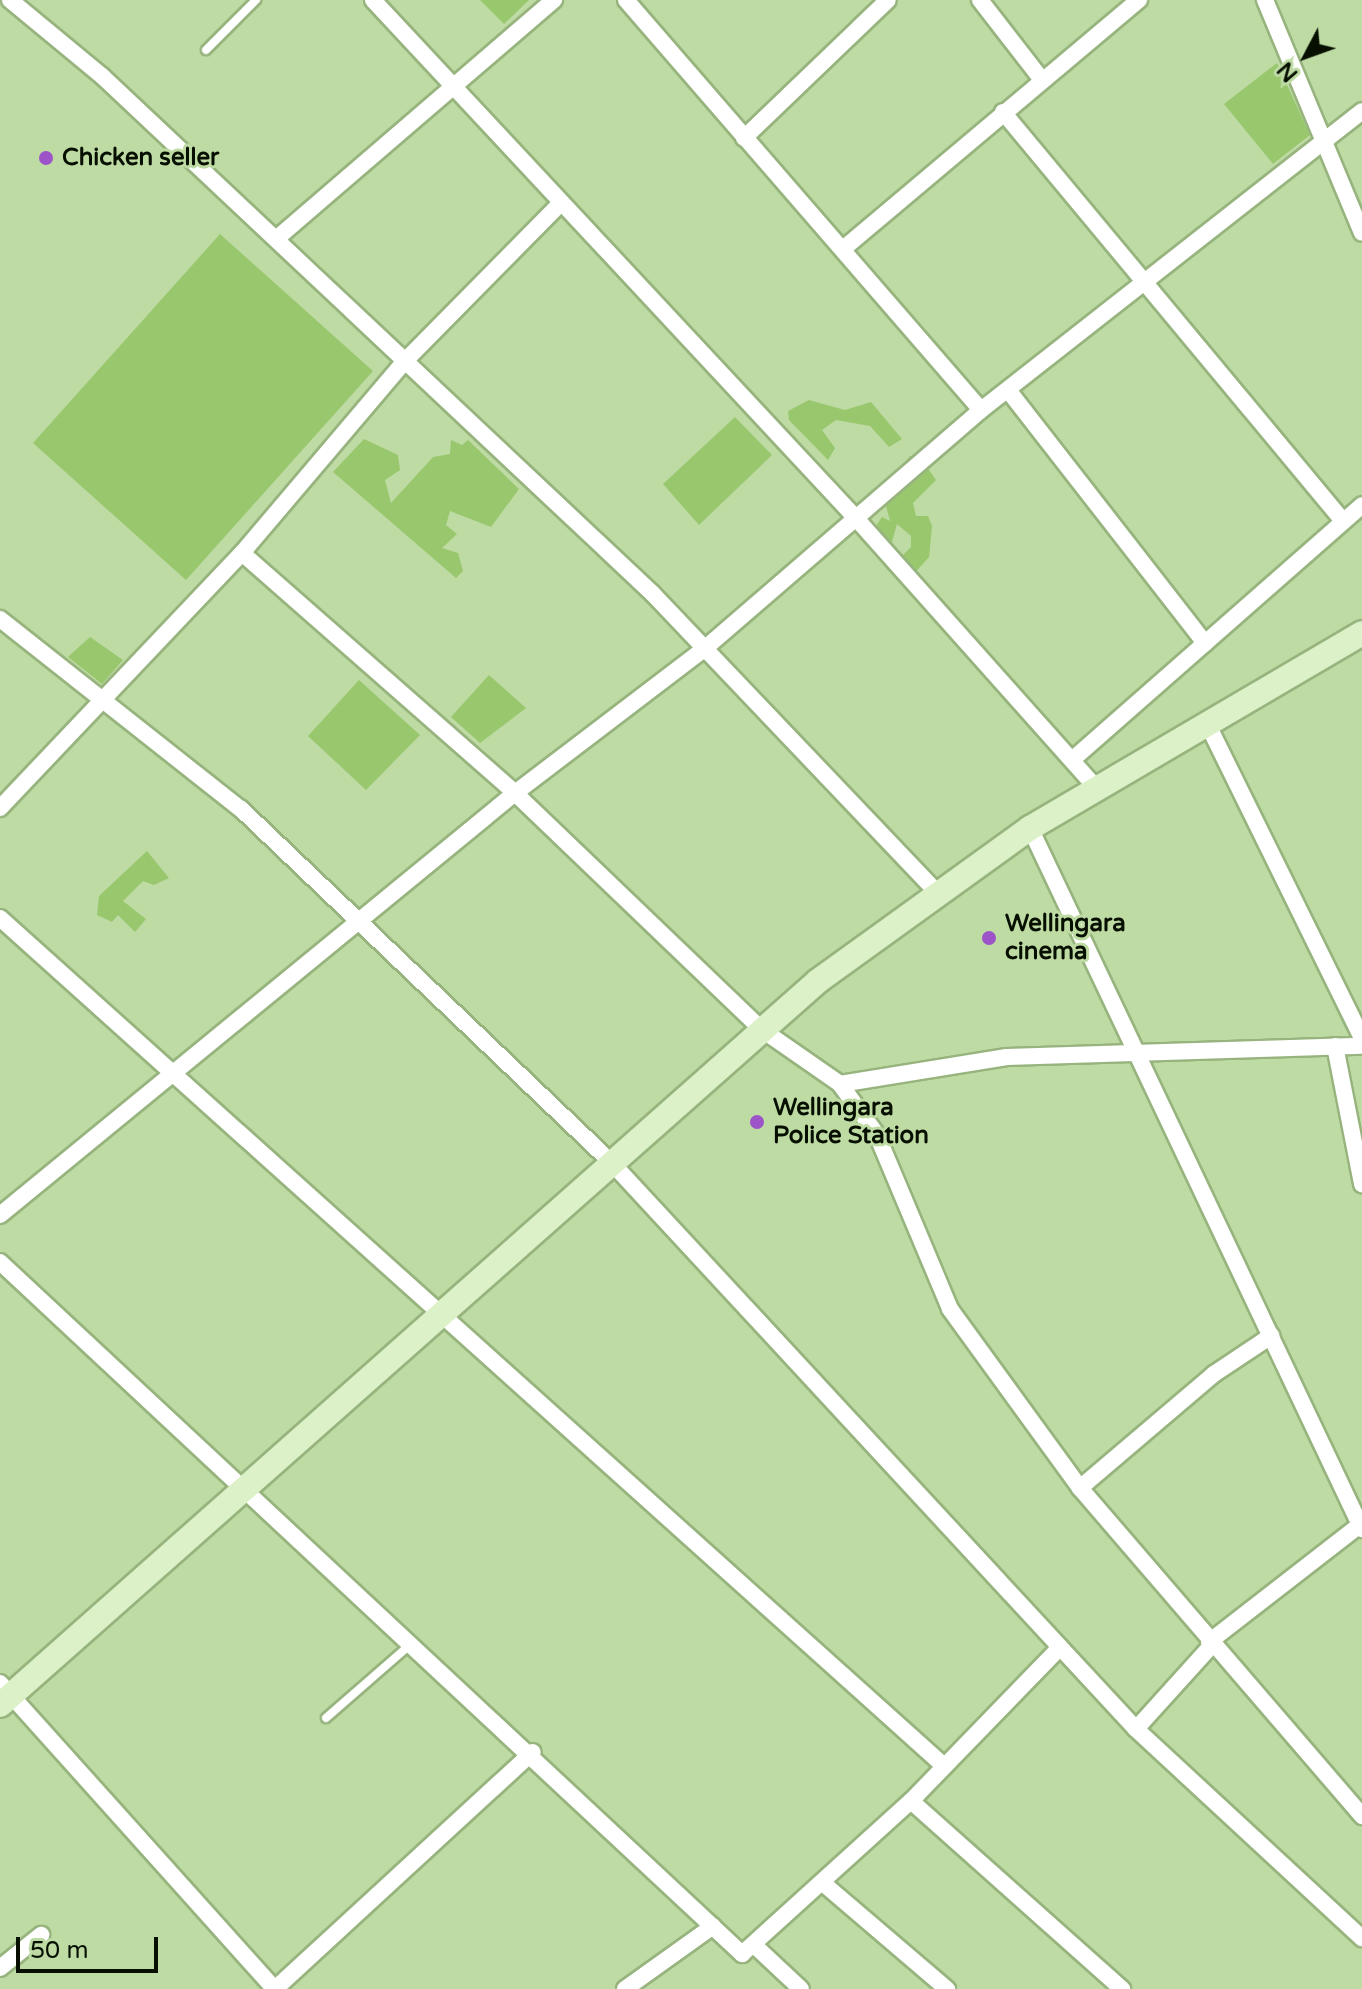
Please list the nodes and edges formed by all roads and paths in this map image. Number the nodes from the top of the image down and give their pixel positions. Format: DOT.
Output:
graph roads {
  1 [pos="10,0"];
  2 [pos="256,0"];
  3 [pos="373,0"];
  4 [pos="554,0"];
  5 [pos="626,0"];
  6 [pos="888,0"];
  7 [pos="980,0"];
  8 [pos="1265,0"];
  9 [pos="1136,1"];
  10 [pos="206,50"];
  11 [pos="1042,80"];
  12 [pos="459,89"];
  13 [pos="1362,111"];
  14 [pos="1003,112"];
  15 [pos="744,138"];
  16 [pos="1323,139"];
  17 [pos="559,205"];
  18 [pos="1362,233"];
  19 [pos="276,239"];
  20 [pos="843,249"];
  21 [pos="1140,285"];
  22 [pos="405,361"];
  23 [pos="1008,390"];
  24 [pos="981,410"];
  25 [pos="1362,505"];
  26 [pos="854,516"];
  27 [pos="1343,521"];
  28 [pos="242,553"];
  29 [pos="0,619"];
  30 [pos="1362,633"];
  31 [pos="1205,643"];
  32 [pos="703,650"];
  33 [pos="103,701"];
  34 [pos="1208,725"];
  35 [pos="1072,760"];
  36 [pos="1098,790"];
  37 [pos="515,793"];
  38 [pos="0,808"];
  39 [pos="1030,828"];
  40 [pos="935,890"];
  41 [pos="0,918"];
  42 [pos="362,923"];
  43 [pos="761,1029"];
  44 [pos="1362,1038"];
  45 [pos="1335,1046"];
  46 [pos="1362,1046"];
  47 [pos="1134,1051"];
  48 [pos="174,1074"];
  49 [pos="840,1084"];
  50 [pos="612,1163"];
  51 [pos="1362,1184"];
  52 [pos="0,1215"];
  53 [pos="0,1262"];
  54 [pos="441,1312"];
  55 [pos="1271,1336"];
  56 [pos="243,1487"];
  57 [pos="1080,1488"];
  58 [pos="1360,1521"];
  59 [pos="413,1643"];
  60 [pos="1211,1644"];
  61 [pos="1060,1647"];
  62 [pos="3,1695"];
  63 [pos="326,1718"];
  64 [pos="1136,1729"];
  65 [pos="533,1752"];
  66 [pos="944,1766"];
  67 [pos="911,1801"];
  68 [pos="1362,1816"];
  69 [pos="824,1884"];
  70 [pos="713,1926"];
  71 [pos="41,1935"];
  72 [pos="1362,1938"];
  73 [pos="754,1945"];
  74 [pos="0,1968"];
  75 [pos="628,1988"];
  76 [pos="275,1989"];
  77 [pos="801,1989"];
  78 [pos="947,1989"];
  79 [pos="1122,1989"];
  1 -- 19 [label="street"];
  2 -- 10 [label="lane"];
  3 -- 12 [label="street"];
  4 -- 12 [label="street"];
  5 -- 15 [label="street"];
  6 -- 15 [label="street"];
  7 -- 11 [label="street"];
  8 -- 16 [label="street"];
  9 -- 11 [label="street"];
  11 -- 14 [label="street"];
  12 -- 17 [label="street"];
  12 -- 19 [label="street"];
  13 -- 16 [label="street"];
  14 -- 20 [label="street"];
  14 -- 21 [label="street"];
  15 -- 20 [label="street"];
  16 -- 18 [label="street"];
  16 -- 21 [label="street"];
  17 -- 22 [label="street"];
  17 -- 26 [label="street"];
  19 -- 22 [label="street"];
  20 -- 24 [label="street"];
  21 -- 23 [label="street"];
  21 -- 27 [label="street"];
  22 -- 28 [label="street"];
  22 -- 32 [label="street"];
  23 -- 24 [label="street"];
  23 -- 31 [label="street"];
  24 -- 26 [label="street"];
  25 -- 27 [label="street"];
  26 -- 32 [label="street"];
  26 -- 35 [label="street"];
  27 -- 31 [label="street"];
  28 -- 33 [label="street"];
  28 -- 37 [label="street"];
  29 -- 33 [label="street"];
  30 -- 34 [label="street"];
  31 -- 35 [label="street"];
  32 -- 37 [label="street"];
  32 -- 40 [label="street"];
  33 -- 38 [label="street"];
  33 -- 42 [label="street"];
  34 -- 36 [label="street"];
  34 -- 44 [label="street"];
  35 -- 36 [label="street"];
  36 -- 39 [label="street"];
  37 -- 42 [label="street"];
  37 -- 43 [label="street"];
  39 -- 40 [label="street"];
  39 -- 47 [label="street"];
  40 -- 43 [label="street"];
  41 -- 48 [label="street"];
  42 -- 48 [label="street"];
  42 -- 50 [label="street"];
  43 -- 49 [label="street"];
  43 -- 50 [label="street"];
  45 -- 46 [label="street"];
  45 -- 47 [label="street"];
  45 -- 51 [label="street"];
  47 -- 49 [label="street"];
  47 -- 55 [label="street"];
  48 -- 52 [label="street"];
  48 -- 54 [label="street"];
  49 -- 57 [label="street"];
  50 -- 54 [label="street"];
  50 -- 61 [label="street"];
  53 -- 56 [label="street"];
  54 -- 56 [label="street"];
  54 -- 66 [label="street"];
  55 -- 57 [label="street"];
  55 -- 58 [label="street"];
  56 -- 59 [label="street"];
  56 -- 62 [label="street"];
  57 -- 60 [label="street"];
  58 -- 60 [label="street"];
  59 -- 63 [label="lane"];
  59 -- 65 [label="street"];
  60 -- 64 [label="street"];
  60 -- 68 [label="street"];
  61 -- 64 [label="street"];
  61 -- 66 [label="street"];
  62 -- 76 [label="street"];
  64 -- 72 [label="street"];
  65 -- 70 [label="street"];
  65 -- 76 [label="street"];
  66 -- 67 [label="street"];
  67 -- 69 [label="street"];
  67 -- 79 [label="street"];
  69 -- 73 [label="street"];
  69 -- 78 [label="street"];
  70 -- 73 [label="street"];
  70 -- 75 [label="street"];
  71 -- 74 [label="street"];
  73 -- 77 [label="street"];
}
